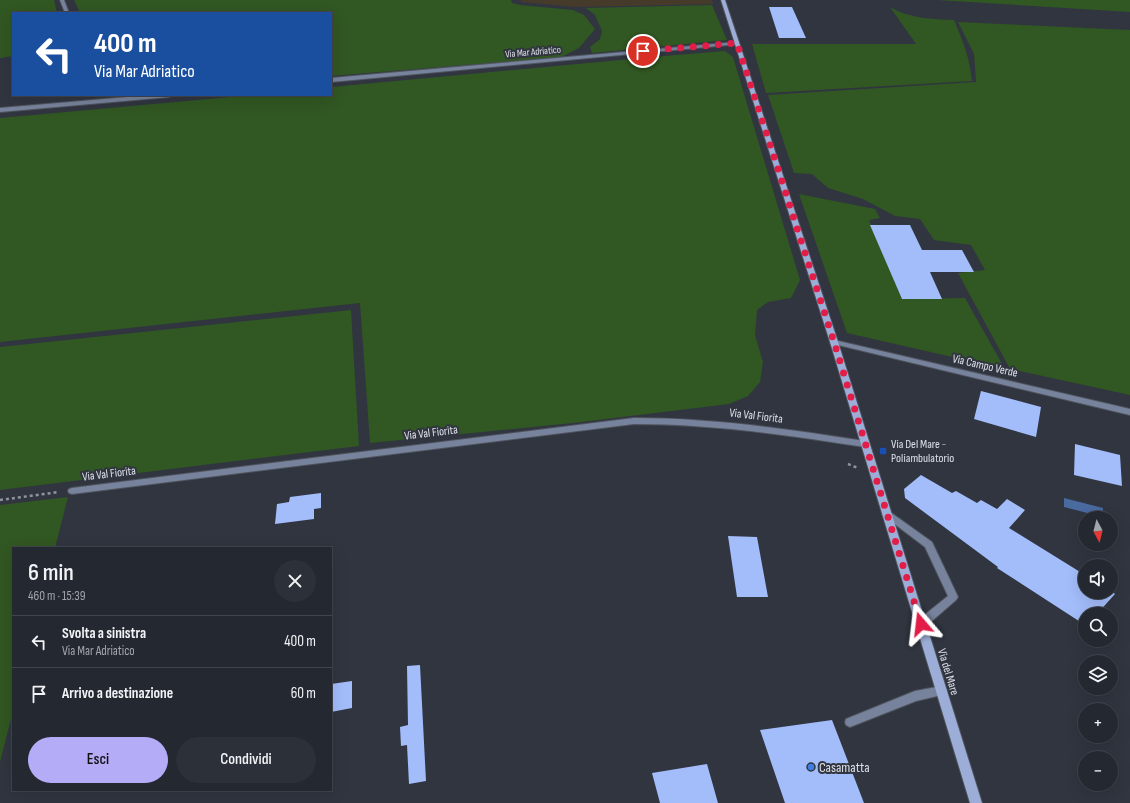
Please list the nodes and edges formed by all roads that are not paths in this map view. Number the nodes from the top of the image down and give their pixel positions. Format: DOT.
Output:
graph roads {
  1 [pos="62,0"];
  2 [pos="723,0"];
  3 [pos="66,12"];
  4 [pos="737,43"];
  5 [pos="332,80"];
  6 [pos="94,96"];
  7 [pos="159,96"];
  8 [pos="96,102"];
  9 [pos="0,110"];
  10 [pos="834,342"];
  11 [pos="1130,412"];
  12 [pos="865,444"];
  13 [pos="72,491"];
  14 [pos="887,514"];
  15 [pos="921,624"];
  16 [pos="942,691"];
  17 [pos="850,722"];
  18 [pos="976,803"];
  1 -- 3 [label="street"];
  2 -- 4 [label="main road, Via del Mare"];
  4 -- 5 [label="street, Via Mar Adriatico"];
  4 -- 10 [label="main road, Via del Mare"];
  6 -- 8 [label="street"];
  7 -- 8 [label="street"];
  8 -- 9 [label="street"];
  10 -- 11 [label="street, Via Campo Verde"];
  10 -- 12 [label="main road, Via del Mare"];
  12 -- 13 [label="street, Via Val Fiorita"];
  12 -- 14 [label="main road, Via del Mare"];
  14 -- 15 [label="main road, Via del Mare"];
  14 -- 15 [label="street"];
  15 -- 16 [label="main road, Via del Mare"];
  16 -- 17 [label="street"];
  16 -- 18 [label="main road, Via del Mare"];
}
